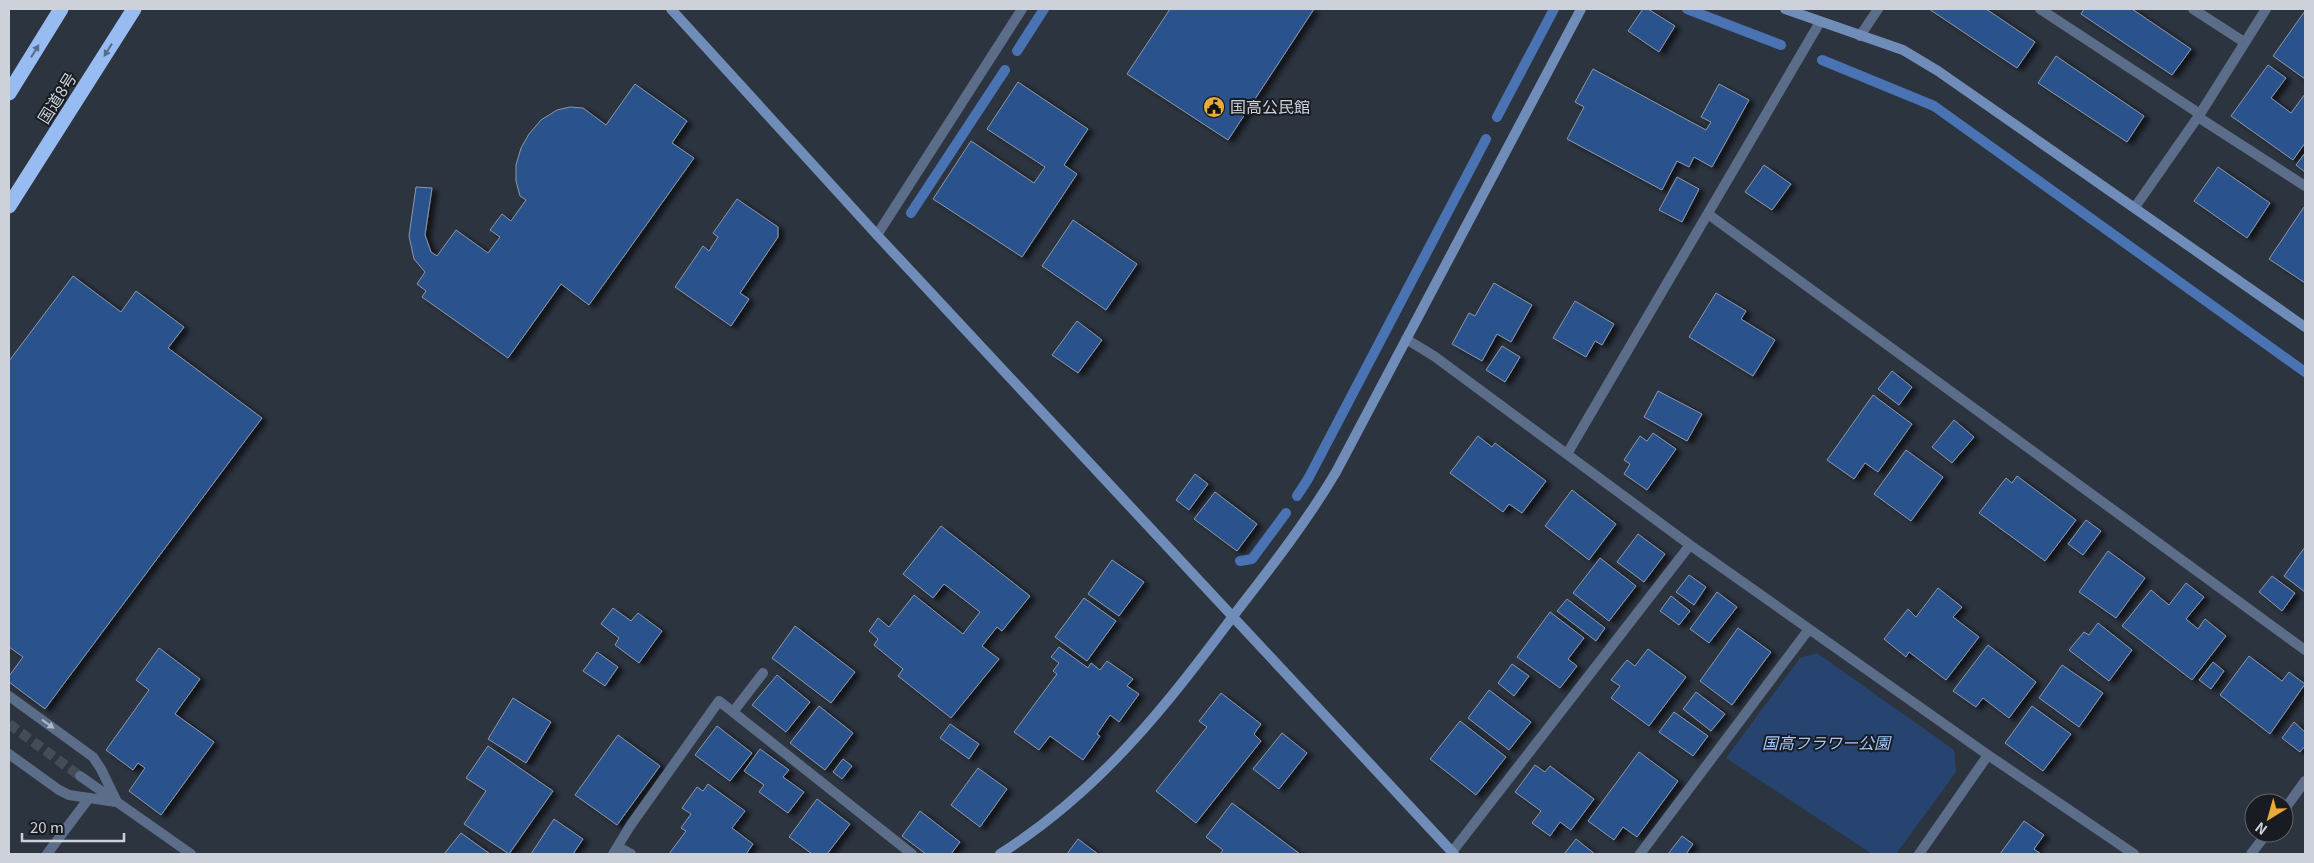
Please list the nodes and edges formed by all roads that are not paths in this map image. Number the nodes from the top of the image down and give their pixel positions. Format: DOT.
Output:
graph roads {
  1 [pos="61,9"];
  2 [pos="134,9"];
  3 [pos="671,9"];
  4 [pos="1022,9"];
  5 [pos="1581,9"];
  6 [pos="1785,9"];
  7 [pos="1878,9"];
  8 [pos="2040,9"];
  9 [pos="2193,9"];
  10 [pos="2266,9"];
  11 [pos="1820,22"];
  12 [pos="1860,36"];
  13 [pos="2244,42"];
  14 [pos="9,93"];
  15 [pos="2199,115"];
  16 [pos="2305,186"];
  17 [pos="9,206"];
  18 [pos="2135,208"];
  19 [pos="1708,214"];
  20 [pos="877,235"];
  21 [pos="2305,327"];
  22 [pos="1406,339"];
  23 [pos="1567,454"];
  24 [pos="1690,545"];
  25 [pos="1234,616"];
  26 [pos="1809,629"];
  27 [pos="2305,650"];
  28 [pos="763,673"];
  29 [pos="9,696"];
  30 [pos="733,712"];
  31 [pos="9,754"];
  32 [pos="1988,755"];
  33 [pos="80,776"];
  34 [pos="2305,781"];
  35 [pos="2294,796"];
  36 [pos="89,798"];
  37 [pos="117,802"];
  38 [pos="2259,843"];
  39 [pos="615,850"];
  40 [pos="1453,853"];
  41 [pos="46,854"];
  42 [pos="191,854"];
  43 [pos="631,854"];
  44 [pos="912,854"];
  45 [pos="1000,854"];
  46 [pos="1640,854"];
  47 [pos="1919,854"];
  48 [pos="2134,854"];
  49 [pos="2251,854"];
  14 -- 1 [label="highway, one-way"];
  2 -- 17 [label="highway, 国道8号, one-way"];
  3 -- 20 [label="street"];
  4 -- 20 [label="street"];
  5 -- 22 [label="street"];
  6 -- 11 [label="street"];
  7 -- 12 [label="street"];
  8 -- 15 [label="street"];
  9 -- 13 [label="street"];
  10 -- 13 [label="street"];
  11 -- 12 [label="street"];
  11 -- 19 [label="street"];
  12 -- 18 [label="street"];
  13 -- 15 [label="street"];
  15 -- 16 [label="street"];
  15 -- 18 [label="street"];
  18 -- 21 [label="street"];
  19 -- 23 [label="street"];
  19 -- 27 [label="street"];
  20 -- 25 [label="street"];
  22 -- 23 [label="street"];
  22 -- 25 [label="street"];
  23 -- 24 [label="street"];
  24 -- 26 [label="street"];
  24 -- 40 [label="street"];
  25 -- 40 [label="street"];
  25 -- 45 [label="street"];
  26 -- 32 [label="street"];
  26 -- 46 [label="street"];
  28 -- 30 [label="street"];
  29 -- 37 [label="street, one-way"];
  30 -- 39 [label="street"];
  30 -- 44 [label="street"];
  31 -- 36 [label="street"];
  32 -- 47 [label="street"];
  32 -- 48 [label="street"];
  33 -- 37 [label="street"];
  34 -- 35 [label="street"];
  36 -- 37 [label="street"];
  36 -- 41 [label="street"];
  37 -- 42 [label="street"];
  38 -- 49 [label="street"];
  39 -- 43 [label="street"];
}
